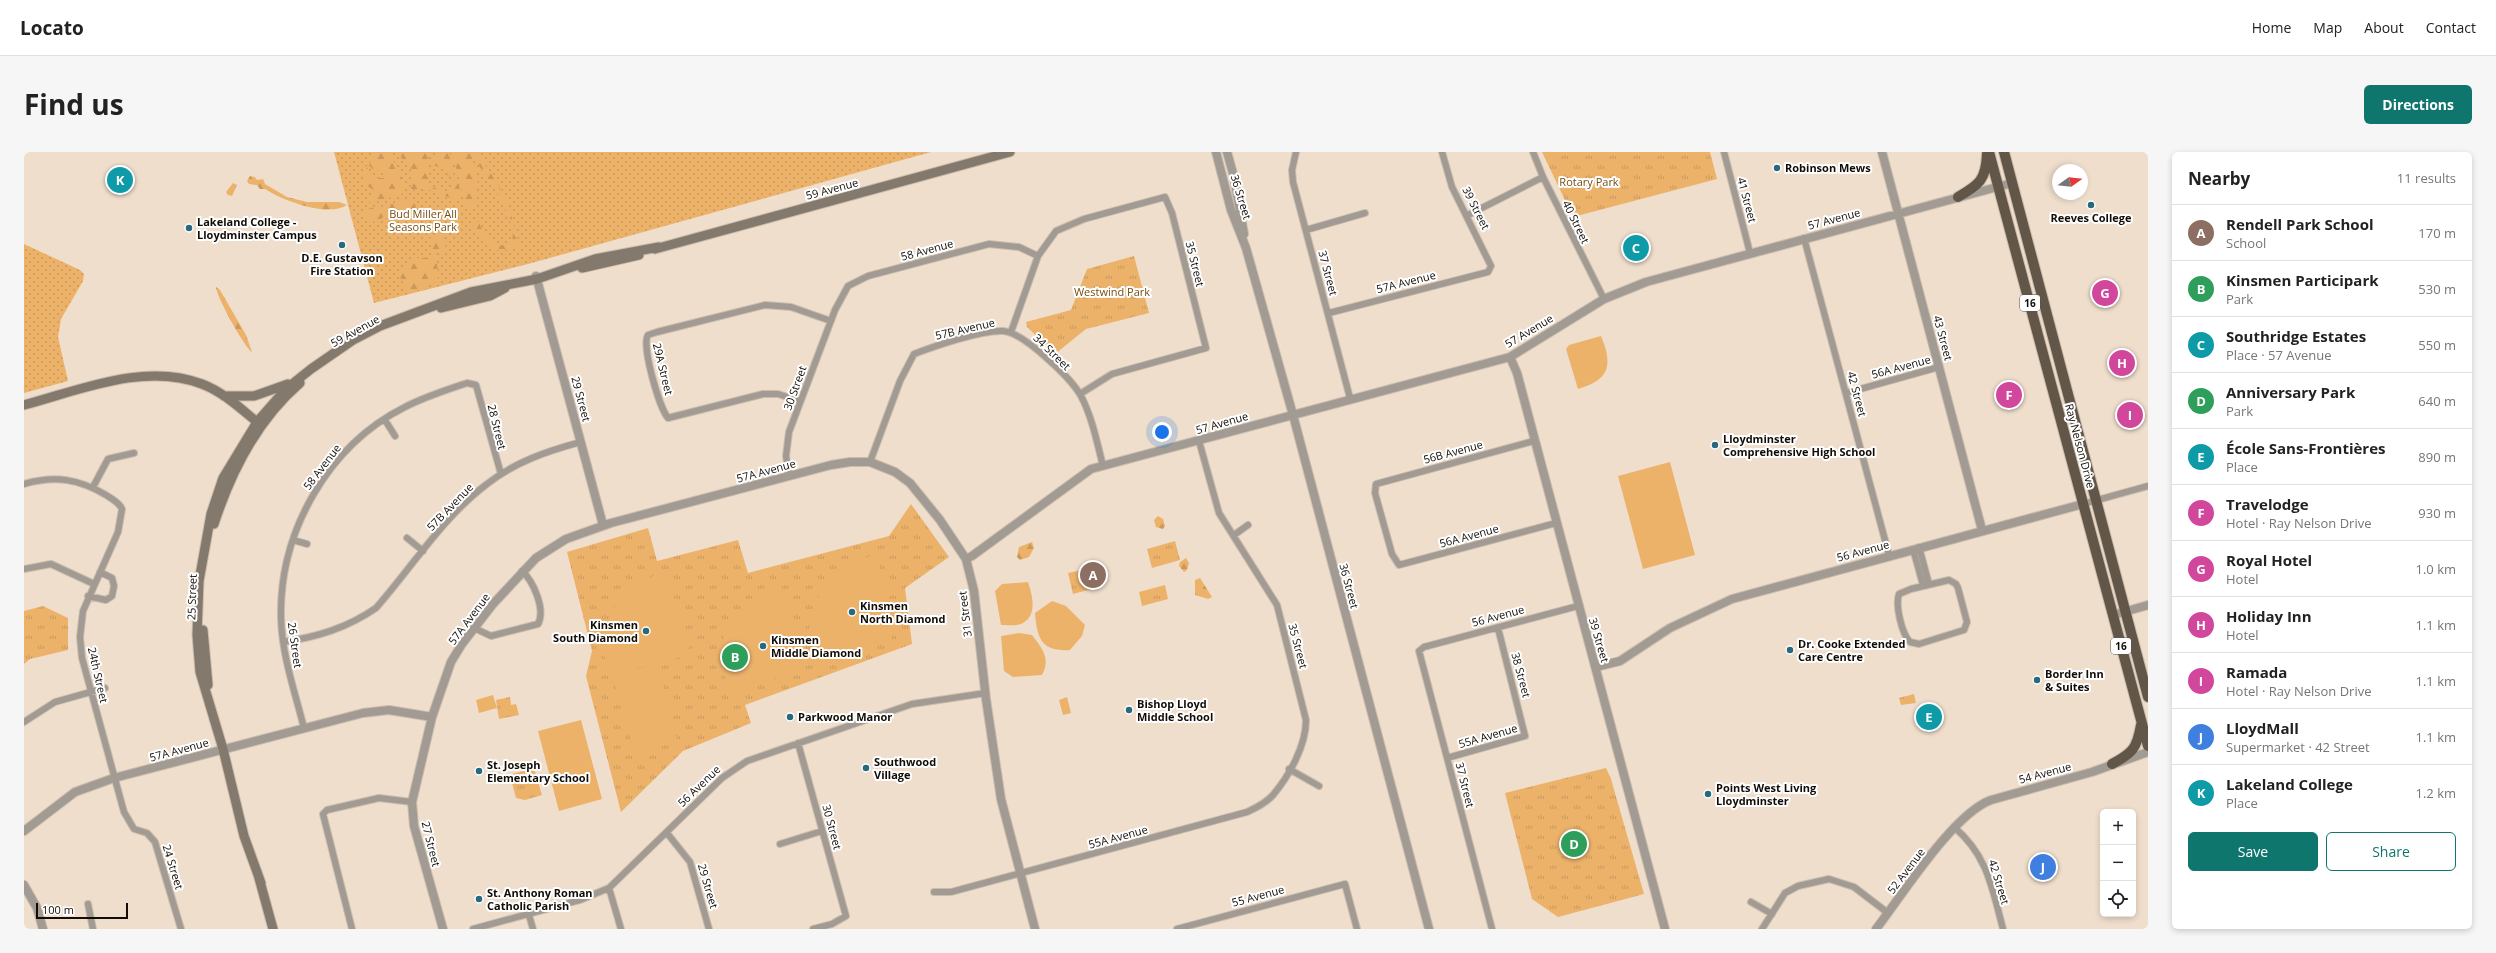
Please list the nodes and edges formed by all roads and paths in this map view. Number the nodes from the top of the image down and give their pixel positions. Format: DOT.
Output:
graph roads {
  1 [pos="1010,152"];
  2 [pos="1216,152"];
  3 [pos="1227,152"];
  4 [pos="1296,152"];
  5 [pos="1442,152"];
  6 [pos="1533,152"];
  7 [pos="1724,152"];
  8 [pos="1882,152"];
  9 [pos="1988,152"];
  10 [pos="2004,152"];
  11 [pos="1543,177"];
  12 [pos="2012,183"];
  13 [pos="1999,186"];
  14 [pos="1958,197"];
  15 [pos="1365,213"];
  16 [pos="1898,213"];
  17 [pos="1468,215"];
  18 [pos="1306,230"];
  19 [pos="1804,238"];
  20 [pos="1246,248"];
  21 [pos="1750,253"];
  22 [pos="1038,256"];
  23 [pos="1488,272"];
  24 [pos="536,278"];
  25 [pos="488,292"];
  26 [pos="1604,299"];
  27 [pos="835,310"];
  28 [pos="1329,313"];
  29 [pos="831,321"];
  30 [pos="1011,332"];
  31 [pos="1510,357"];
  32 [pos="1939,367"];
  33 [pos="311,368"];
  34 [pos="476,385"];
  35 [pos="1846,392"];
  36 [pos="1080,394"];
  37 [pos="224,396"];
  38 [pos="1350,398"];
  39 [pos="800,401"];
  40 [pos="24,405"];
  41 [pos="1293,414"];
  42 [pos="384,420"];
  43 [pos="260,424"];
  44 [pos="395,436"];
  45 [pos="1199,441"];
  46 [pos="1534,441"];
  47 [pos="581,442"];
  48 [pos="134,453"];
  49 [pos="870,462"];
  50 [pos="1103,466"];
  51 [pos="501,474"];
  52 [pos="789,475"];
  53 [pos="24,484"];
  54 [pos="2148,486"];
  55 [pos="93,487"];
  56 [pos="2096,500"];
  57 [pos="2083,504"];
  58 [pos="1556,523"];
  59 [pos="603,525"];
  60 [pos="1248,525"];
  61 [pos="1982,530"];
  62 [pos="1234,535"];
  63 [pos="407,538"];
  64 [pos="293,540"];
  65 [pos="306,544"];
  66 [pos="1916,548"];
  67 [pos="423,551"];
  68 [pos="1392,554"];
  69 [pos="1889,555"];
  70 [pos="966,559"];
  71 [pos="286,564"];
  72 [pos="24,569"];
  73 [pos="522,571"];
  74 [pos="100,572"];
  75 [pos="94,584"];
  76 [pos="1926,585"];
  77 [pos="88,596"];
  78 [pos="2148,605"];
  79 [pos="1578,606"];
  80 [pos="2125,612"];
  81 [pos="2113,615"];
  82 [pos="474,628"];
  83 [pos="1498,628"];
  84 [pos="283,642"];
  85 [pos="1424,647"];
  86 [pos="1596,667"];
  87 [pos="105,688"];
  88 [pos="91,692"];
  89 [pos="986,693"];
  90 [pos="209,696"];
  91 [pos="2148,697"];
  92 [pos="432,717"];
  93 [pos="2141,721"];
  94 [pos="24,722"];
  95 [pos="1524,727"];
  96 [pos="304,728"];
  97 [pos="798,743"];
  98 [pos="2148,746"];
  99 [pos="223,749"];
  100 [pos="2148,752"];
  101 [pos="1447,758"];
  102 [pos="2112,764"];
  103 [pos="1289,769"];
  104 [pos="114,778"];
  105 [pos="1319,786"];
  106 [pos="412,802"];
  107 [pos="1954,827"];
  108 [pos="24,831"];
  109 [pos="822,831"];
  110 [pos="667,833"];
  111 [pos="780,844"];
  112 [pos="1020,874"];
  113 [pos="24,886"];
  114 [pos="609,888"];
  115 [pos="934,892"];
  116 [pos="1751,902"];
  117 [pos="88,904"];
  118 [pos="1888,913"];
  119 [pos="1772,914"];
  120 [pos="529,915"];
  121 [pos="43,929"];
  122 [pos="93,929"];
  123 [pos="181,929"];
  124 [pos="273,929"];
  125 [pos="352,929"];
  126 [pos="442,929"];
  127 [pos="473,929"];
  128 [pos="533,929"];
  129 [pos="621,929"];
  130 [pos="709,929"];
  131 [pos="813,929"];
  132 [pos="1035,929"];
  133 [pos="1178,929"];
  134 [pos="1357,929"];
  135 [pos="1430,929"];
  136 [pos="1492,929"];
  137 [pos="1665,929"];
  138 [pos="1762,929"];
  139 [pos="1876,929"];
  140 [pos="2003,929"];
  1 -- 24 [label="main road, 59 Avenue"];
  2 -- 20 [label="street, 36 Street"];
  3 -- 20 [label="street, 36 Street"];
  4 -- 18 [label="street, 37 Street"];
  5 -- 17 [label="street, 39 Street"];
  6 -- 11 [label="street, 40 Street"];
  7 -- 21 [label="street, 41 Street"];
  8 -- 16 [label="street, 43 Street"];
  9 -- 13 [label="highway, Ray Nelson Drive / 16"];
  9 -- 14 [label="highway"];
  10 -- 12 [label="highway, Ray Nelson Drive / 16"];
  11 -- 17 [label="street"];
  11 -- 26 [label="street, 40 Street"];
  12 -- 13 [label="street, 57 Avenue"];
  12 -- 56 [label="highway, Ray Nelson Drive / 16"];
  13 -- 14 [label="street, 57 Avenue"];
  13 -- 57 [label="highway, Ray Nelson Drive / 16"];
  14 -- 16 [label="street, 57 Avenue"];
  15 -- 18 [label="street"];
  16 -- 19 [label="street, 57 Avenue"];
  16 -- 32 [label="street, 43 Street"];
  17 -- 23 [label="street, 39 Street"];
  18 -- 28 [label="street, 37 Street"];
  19 -- 21 [label="street, 57 Avenue"];
  19 -- 35 [label="street, 42 Street"];
  20 -- 41 [label="street, 36 Street"];
  21 -- 26 [label="street, 57 Avenue"];
  22 -- 27 [label="street, 58 Avenue"];
  22 -- 30 [label="street"];
  22 -- 36 [label="street, 35 Street"];
  23 -- 28 [label="street, 57A Avenue"];
  24 -- 25 [label="main road, 59 Avenue"];
  24 -- 47 [label="street, 29 Street"];
  25 -- 33 [label="main road, 59 Avenue"];
  25 -- 43 [label="main road, 59 Avenue"];
  26 -- 31 [label="street, 57 Avenue"];
  27 -- 29 [label="street, 30 Street"];
  28 -- 38 [label="street, 37 Street"];
  29 -- 39 [label="street, 30 Street"];
  29 -- 39 [label="street, 29A Street"];
  30 -- 36 [label="street, 34 Street"];
  30 -- 49 [label="street, 57B Avenue"];
  31 -- 38 [label="street, 57 Avenue"];
  31 -- 46 [label="street, 39 Street"];
  32 -- 35 [label="street, 56A Avenue"];
  32 -- 61 [label="street, 43 Street"];
  33 -- 37 [label="main road"];
  33 -- 43 [label="main road, 59 Avenue"];
  34 -- 42 [label="street, 58 Avenue"];
  34 -- 51 [label="street, 28 Street"];
  35 -- 69 [label="street, 42 Street"];
  36 -- 50 [label="street, 34 Street"];
  37 -- 40 [label="main road"];
  37 -- 43 [label="main road"];
  38 -- 41 [label="street, 57 Avenue"];
  39 -- 52 [label="street, 30 Street"];
  41 -- 45 [label="street, 57 Avenue"];
  41 -- 135 [label="street, 36 Street"];
  42 -- 44 [label="street"];
  42 -- 64 [label="street, 58 Avenue"];
  43 -- 90 [label="main road, 25 Street"];
  43 -- 90 [label="main road, 25 Street"];
  45 -- 50 [label="street, 57 Avenue"];
  45 -- 62 [label="street, 35 Street"];
  46 -- 58 [label="street, 39 Street"];
  46 -- 68 [label="street, 56B Avenue"];
  47 -- 51 [label="street, 57B Avenue"];
  47 -- 59 [label="street, 29 Street"];
  48 -- 55 [label="street"];
  49 -- 52 [label="street, 57A Avenue"];
  49 -- 70 [label="street, 31 Street"];
  50 -- 70 [label="street, 57 Avenue"];
  51 -- 67 [label="street, 57B Avenue"];
  52 -- 59 [label="street, 57A Avenue"];
  53 -- 55 [label="street"];
  54 -- 56 [label="street, 56 Avenue"];
  55 -- 74 [label="street, 24th Street"];
  56 -- 57 [label="street, 56 Avenue"];
  56 -- 80 [label="highway, Ray Nelson Drive / 16"];
  57 -- 61 [label="street, 56 Avenue"];
  57 -- 81 [label="highway, Ray Nelson Drive / 16"];
  58 -- 68 [label="street, 56A Avenue"];
  58 -- 79 [label="street, 39 Street"];
  59 -- 73 [label="street, 57A Avenue"];
  60 -- 62 [label="street"];
  61 -- 66 [label="street, 56 Avenue"];
  62 -- 103 [label="street, 35 Street"];
  63 -- 67 [label="street"];
  64 -- 65 [label="street"];
  64 -- 71 [label="street, 58 Avenue"];
  66 -- 69 [label="street, 56 Avenue"];
  66 -- 76 [label="street"];
  67 -- 84 [label="street, 57B Avenue"];
  69 -- 86 [label="street, 56 Avenue"];
  70 -- 89 [label="street, 31 Street"];
  71 -- 84 [label="street, 26 Street"];
  72 -- 75 [label="street"];
  73 -- 82 [label="street, 57A Avenue"];
  73 -- 82 [label="street"];
  74 -- 75 [label="street, 24th Street"];
  74 -- 77 [label="street"];
  75 -- 77 [label="street, 24th Street"];
  76 -- 76 [label="street"];
  77 -- 88 [label="street, 24th Street"];
  78 -- 80 [label="street"];
  79 -- 83 [label="street, 56 Avenue"];
  79 -- 86 [label="street, 39 Street"];
  80 -- 81 [label="street"];
  80 -- 91 [label="highway, Ray Nelson Drive / 16"];
  81 -- 93 [label="highway, Ray Nelson Drive / 16"];
  82 -- 92 [label="street, 57A Avenue"];
  83 -- 85 [label="street, 56 Avenue"];
  83 -- 95 [label="street, 38 Street"];
  84 -- 96 [label="street, 26 Street"];
  85 -- 101 [label="street, 37 Street"];
  86 -- 137 [label="street, 39 Street"];
  87 -- 88 [label="street"];
  88 -- 94 [label="street"];
  88 -- 104 [label="street, 24th Street"];
  89 -- 97 [label="street, 56 Avenue"];
  89 -- 112 [label="street, 31 Street"];
  90 -- 99 [label="main road"];
  92 -- 96 [label="street, 57A Avenue"];
  92 -- 106 [label="street, 27 Street"];
  93 -- 98 [label="highway, Ray Nelson Drive / 16"];
  93 -- 102 [label="highway"];
  95 -- 101 [label="street, 55A Avenue"];
  96 -- 99 [label="street, 57A Avenue"];
  97 -- 109 [label="street, 30 Street"];
  97 -- 110 [label="street, 56 Avenue"];
  99 -- 104 [label="street, 57A Avenue"];
  99 -- 124 [label="main road"];
  100 -- 102 [label="street, 54 Avenue"];
  101 -- 136 [label="street, 37 Street"];
  102 -- 107 [label="street, 54 Avenue"];
  103 -- 105 [label="street"];
  103 -- 112 [label="street, 55A Avenue"];
  104 -- 108 [label="street, 57A Avenue"];
  104 -- 123 [label="street, 24 Street"];
  106 -- 125 [label="street"];
  106 -- 126 [label="street, 27 Street"];
  107 -- 118 [label="street, 52 Avenue"];
  107 -- 140 [label="street, 42 Street"];
  109 -- 111 [label="street"];
  109 -- 131 [label="street, 30 Street"];
  110 -- 114 [label="street, 56 Avenue"];
  110 -- 130 [label="street, 29 Street"];
  112 -- 115 [label="street, 55A Avenue"];
  112 -- 132 [label="street, 31 Street"];
  113 -- 121 [label="street"];
  114 -- 120 [label="street, 56 Avenue"];
  114 -- 129 [label="street"];
  116 -- 119 [label="street"];
  117 -- 122 [label="street"];
  118 -- 119 [label="street"];
  118 -- 139 [label="street, 52 Avenue"];
  119 -- 138 [label="street"];
  120 -- 127 [label="street, 56 Avenue"];
  120 -- 128 [label="street"];
  133 -- 134 [label="street, 55 Avenue"];
}
